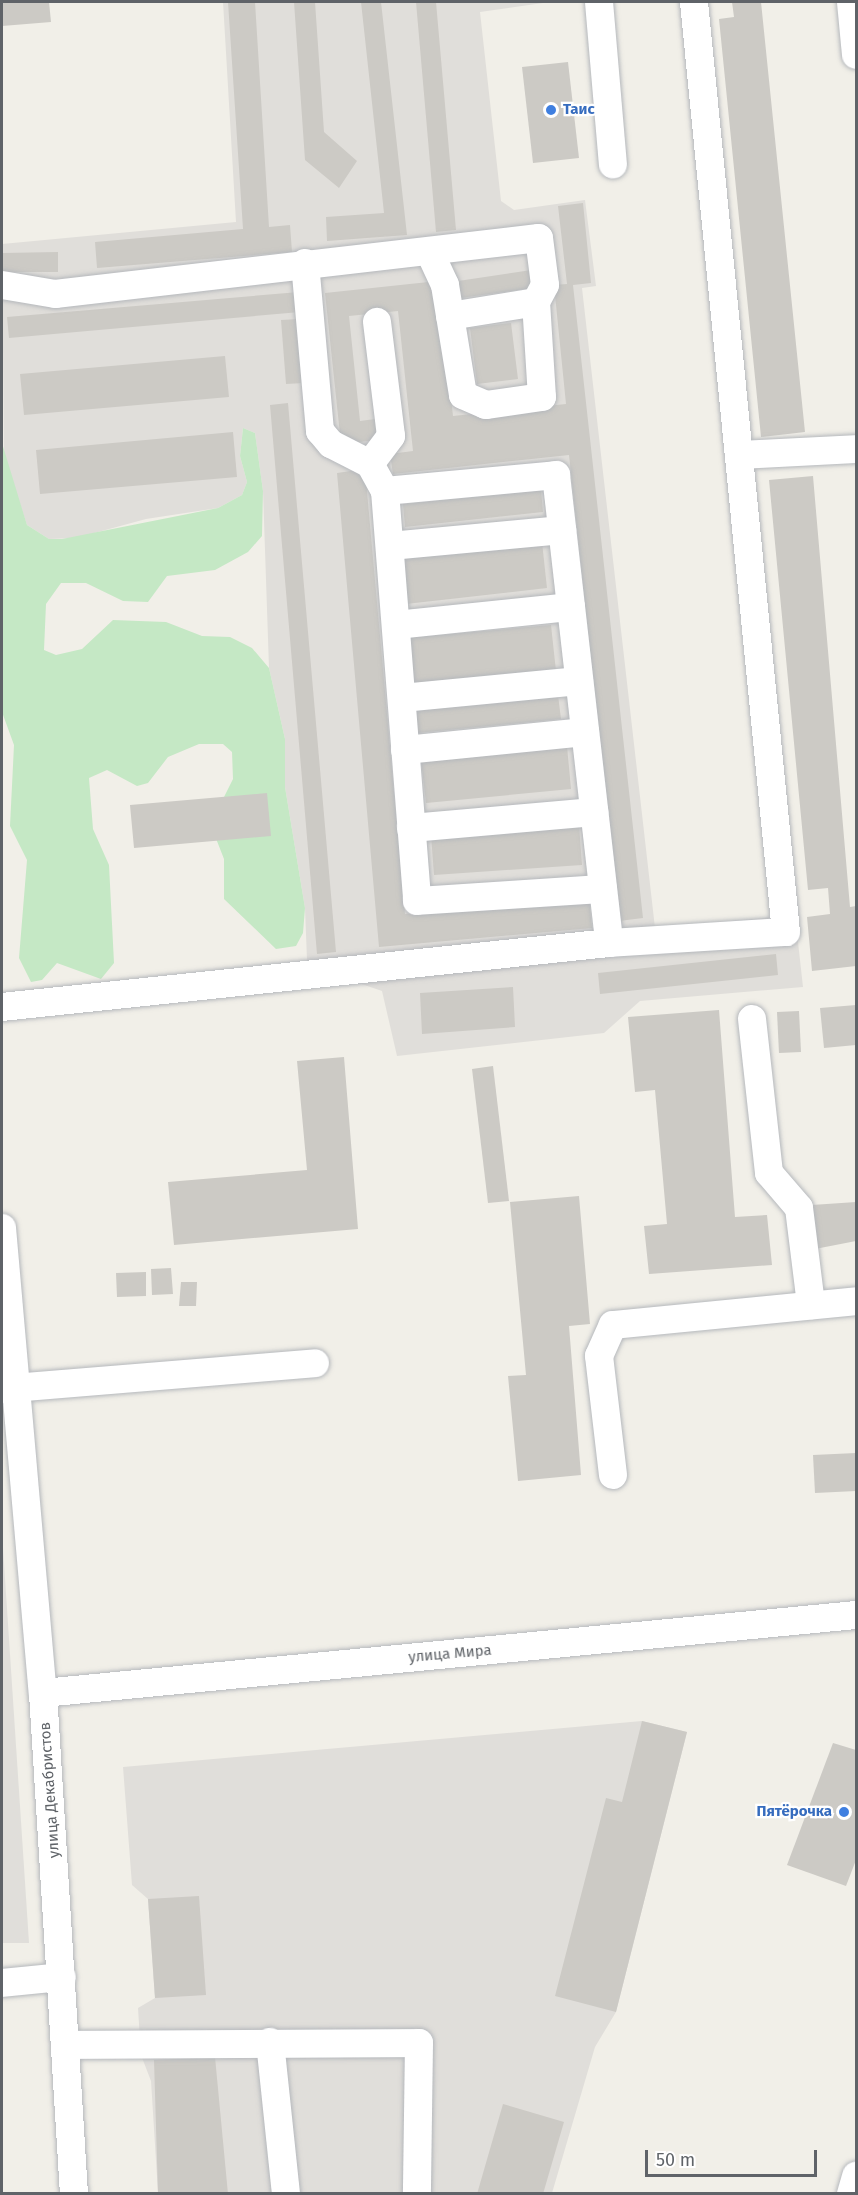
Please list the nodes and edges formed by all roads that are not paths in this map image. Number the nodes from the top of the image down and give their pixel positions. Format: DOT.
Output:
graph roads {
  1 [pos="599,2"];
  2 [pos="693,2"];
  3 [pos="851,2"];
  4 [pos="856,55"];
  5 [pos="613,164"];
  6 [pos="431,255"];
  7 [pos="305,263"];
  8 [pos="2,285"];
  9 [pos="536,302"];
  10 [pos="450,316"];
  11 [pos="377,322"];
  12 [pos="856,449"];
  13 [pos="739,455"];
  14 [pos="370,465"];
  15 [pos="385,491"];
  16 [pos="562,530"];
  17 [pos="390,546"];
  18 [pos="571,607"];
  19 [pos="396,625"];
  20 [pos="579,681"];
  21 [pos="402,698"];
  22 [pos="585,732"];
  23 [pos="405,750"];
  24 [pos="594,812"];
  25 [pos="411,828"];
  26 [pos="603,889"];
  27 [pos="609,943"];
  28 [pos="2,1006"];
  29 [pos="752,1019"];
  30 [pos="2,1228"];
  31 [pos="856,1301"];
  32 [pos="811,1305"];
  33 [pos="315,1363"];
  34 [pos="8,1388"];
  35 [pos="613,1475"];
  36 [pos="856,1615"];
  37 [pos="43,1694"];
  38 [pos="62,1977"];
  39 [pos="2,1983"];
  40 [pos="270,2042"];
  41 [pos="67,2045"];
  42 [pos="74,2193"];
  43 [pos="286,2193"];
  44 [pos="417,2193"];
  1 -- 5 [label="street"];
  2 -- 13 [label="street"];
  3 -- 4 [label="street"];
  6 -- 7 [label="street"];
  6 -- 9 [label="street"];
  6 -- 10 [label="street"];
  7 -- 8 [label="street"];
  7 -- 14 [label="street"];
  9 -- 10 [label="street"];
  9 -- 10 [label="street"];
  11 -- 14 [label="street"];
  12 -- 13 [label="street"];
  13 -- 27 [label="street"];
  14 -- 15 [label="street"];
  15 -- 16 [label="street"];
  15 -- 17 [label="street"];
  16 -- 17 [label="street"];
  16 -- 18 [label="street"];
  17 -- 19 [label="street"];
  18 -- 19 [label="street"];
  18 -- 20 [label="street"];
  19 -- 21 [label="street"];
  20 -- 21 [label="street"];
  20 -- 22 [label="street"];
  21 -- 23 [label="street"];
  22 -- 23 [label="street"];
  22 -- 24 [label="street"];
  23 -- 25 [label="street"];
  24 -- 25 [label="street"];
  24 -- 26 [label="street"];
  25 -- 26 [label="street"];
  26 -- 27 [label="street"];
  27 -- 28 [label="street"];
  29 -- 32 [label="street"];
  30 -- 34 [label="street, улица Декабристов"];
  31 -- 32 [label="street"];
  32 -- 35 [label="street"];
  33 -- 34 [label="street"];
  34 -- 37 [label="street, улица Декабристов"];
  36 -- 37 [label="street, улица Мира"];
  37 -- 38 [label="street, улица Декабристов"];
  38 -- 39 [label="street"];
  38 -- 41 [label="street, улица Декабристов"];
  40 -- 41 [label="street"];
  40 -- 43 [label="street"];
  40 -- 44 [label="street"];
  41 -- 42 [label="street, улица Декабристов"];
}
